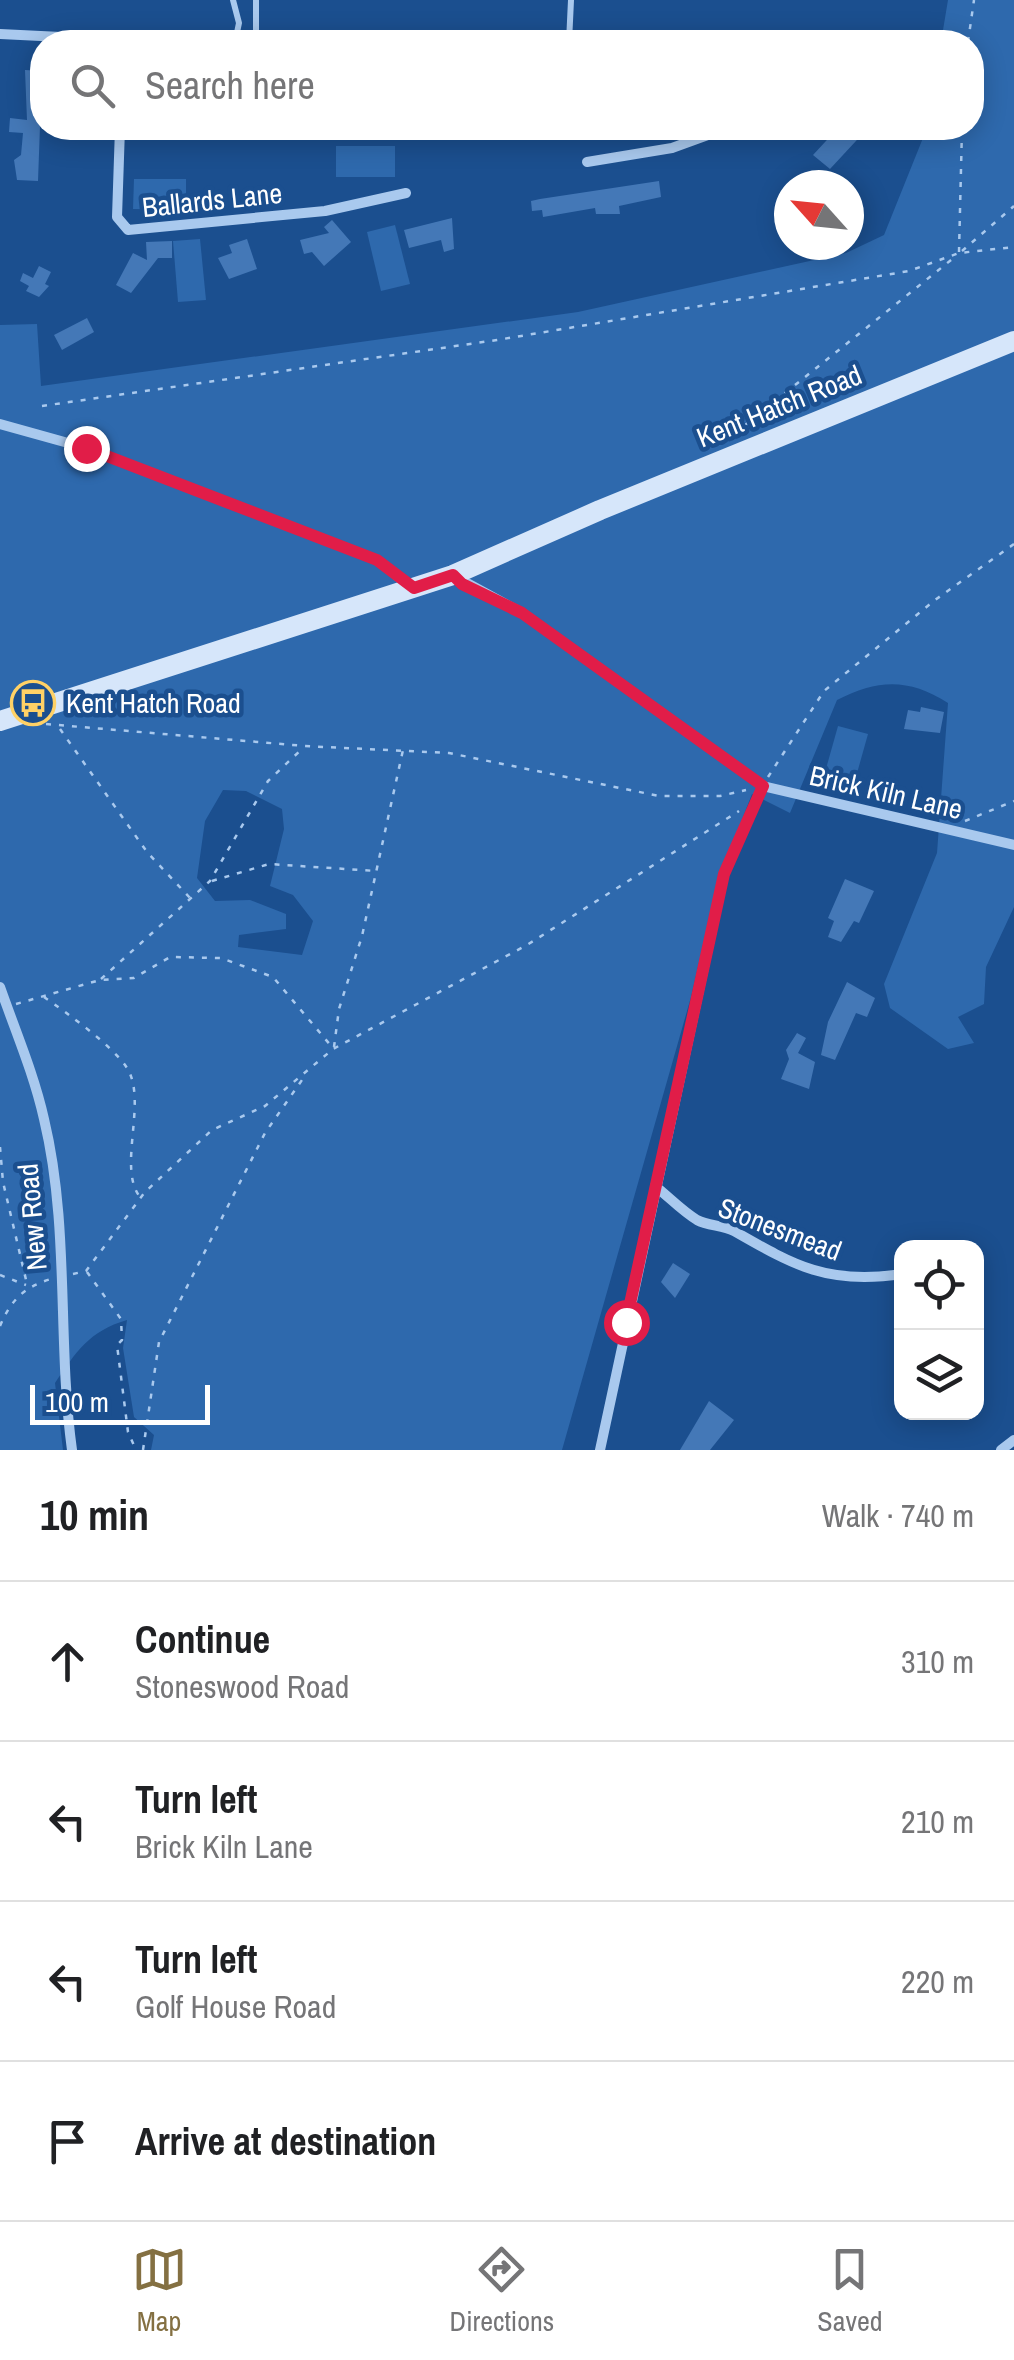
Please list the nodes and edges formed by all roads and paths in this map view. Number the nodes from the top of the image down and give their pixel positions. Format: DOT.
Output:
graph roads {
  1 [pos="233,0"];
  2 [pos="256,0"];
  3 [pos="571,0"];
  4 [pos="974,0"];
  5 [pos="238,30"];
  6 [pos="256,30"];
  7 [pos="570,30"];
  8 [pos="970,30"];
  9 [pos="0,34"];
  10 [pos="30,36"];
  11 [pos="120,140"];
  12 [pos="694,140"];
  13 [pos="962,140"];
  14 [pos="587,162"];
  15 [pos="406,193"];
  16 [pos="1014,206"];
  17 [pos="1014,247"];
  18 [pos="959,254"];
  19 [pos="1014,342"];
  20 [pos="42,406"];
  21 [pos="0,424"];
  22 [pos="710,452"];
  23 [pos="1014,544"];
  24 [pos="453,575"];
  25 [pos="414,588"];
  26 [pos="22,714"];
  27 [pos="0,721"];
  28 [pos="59,728"];
  29 [pos="305,746"];
  30 [pos="403,750"];
  31 [pos="763,786"];
  32 [pos="755,801"];
  33 [pos="1014,801"];
  34 [pos="945,829"];
  35 [pos="1014,844"];
  36 [pos="378,871"];
  37 [pos="210,881"];
  38 [pos="191,900"];
  39 [pos="100,980"];
  40 [pos="0,987"];
  41 [pos="43,996"];
  42 [pos="7,1006"];
  43 [pos="334,1049"];
  44 [pos="303,1078"];
  45 [pos="0,1147"];
  46 [pos="655,1186"];
  47 [pos="140,1198"];
  48 [pos="86,1271"];
  49 [pos="0,1275"];
  50 [pos="894,1275"];
  51 [pos="60,1276"];
  52 [pos="28,1286"];
  53 [pos="0,1326"];
  54 [pos="1014,1440"];
  55 [pos="72,1450"];
  56 [pos="136,1450"];
  57 [pos="143,1450"];
  58 [pos="600,1450"];
  59 [pos="1001,1450"];
  1 -- 5 [label="lane"];
  2 -- 6 [label="lane"];
  3 -- 7 [label="lane"];
  4 -- 8 [label="path"];
  9 -- 10 [label="street"];
  11 -- 15 [label="street, Ballards Lane"];
  12 -- 14 [label="street"];
  13 -- 18 [label="path"];
  16 -- 18 [label="path"];
  17 -- 18 [label="path"];
  18 -- 20 [label="path"];
  18 -- 22 [label="path"];
  19 -- 24 [label="main road, Kent Hatch Road"];
  21 -- 25 [label="street"];
  23 -- 31 [label="path"];
  24 -- 25 [label="main road, Kent Hatch Road"];
  24 -- 31 [label="street, Brick Kiln Lane"];
  25 -- 26 [label="main road, Kent Hatch Road"];
  26 -- 27 [label="main road, Kent Hatch Road"];
  26 -- 28 [label="path"];
  28 -- 29 [label="path"];
  28 -- 38 [label="path"];
  29 -- 30 [label="path"];
  29 -- 37 [label="path"];
  30 -- 31 [label="path"];
  30 -- 36 [label="path"];
  31 -- 32 [label="street"];
  31 -- 34 [label="street, Brick Kiln Lane"];
  32 -- 43 [label="path"];
  32 -- 46 [label="street"];
  33 -- 34 [label="path"];
  34 -- 35 [label="street, Brick Kiln Lane"];
  36 -- 37 [label="path"];
  36 -- 43 [label="path"];
  37 -- 38 [label="path"];
  38 -- 39 [label="path"];
  39 -- 41 [label="path"];
  39 -- 43 [label="path"];
  40 -- 42 [label="street, New Road"];
  41 -- 42 [label="path"];
  41 -- 47 [label="path"];
  42 -- 51 [label="street, New Road"];
  43 -- 44 [label="path"];
  44 -- 47 [label="path"];
  44 -- 57 [label="path"];
  45 -- 52 [label="path"];
  46 -- 50 [label="street, Stonesmead"];
  46 -- 58 [label="street"];
  47 -- 48 [label="path"];
  48 -- 51 [label="path"];
  48 -- 56 [label="path"];
  49 -- 52 [label="path"];
  51 -- 52 [label="path"];
  51 -- 55 [label="street, New Road"];
  52 -- 53 [label="path"];
  54 -- 59 [label="street"];
}
